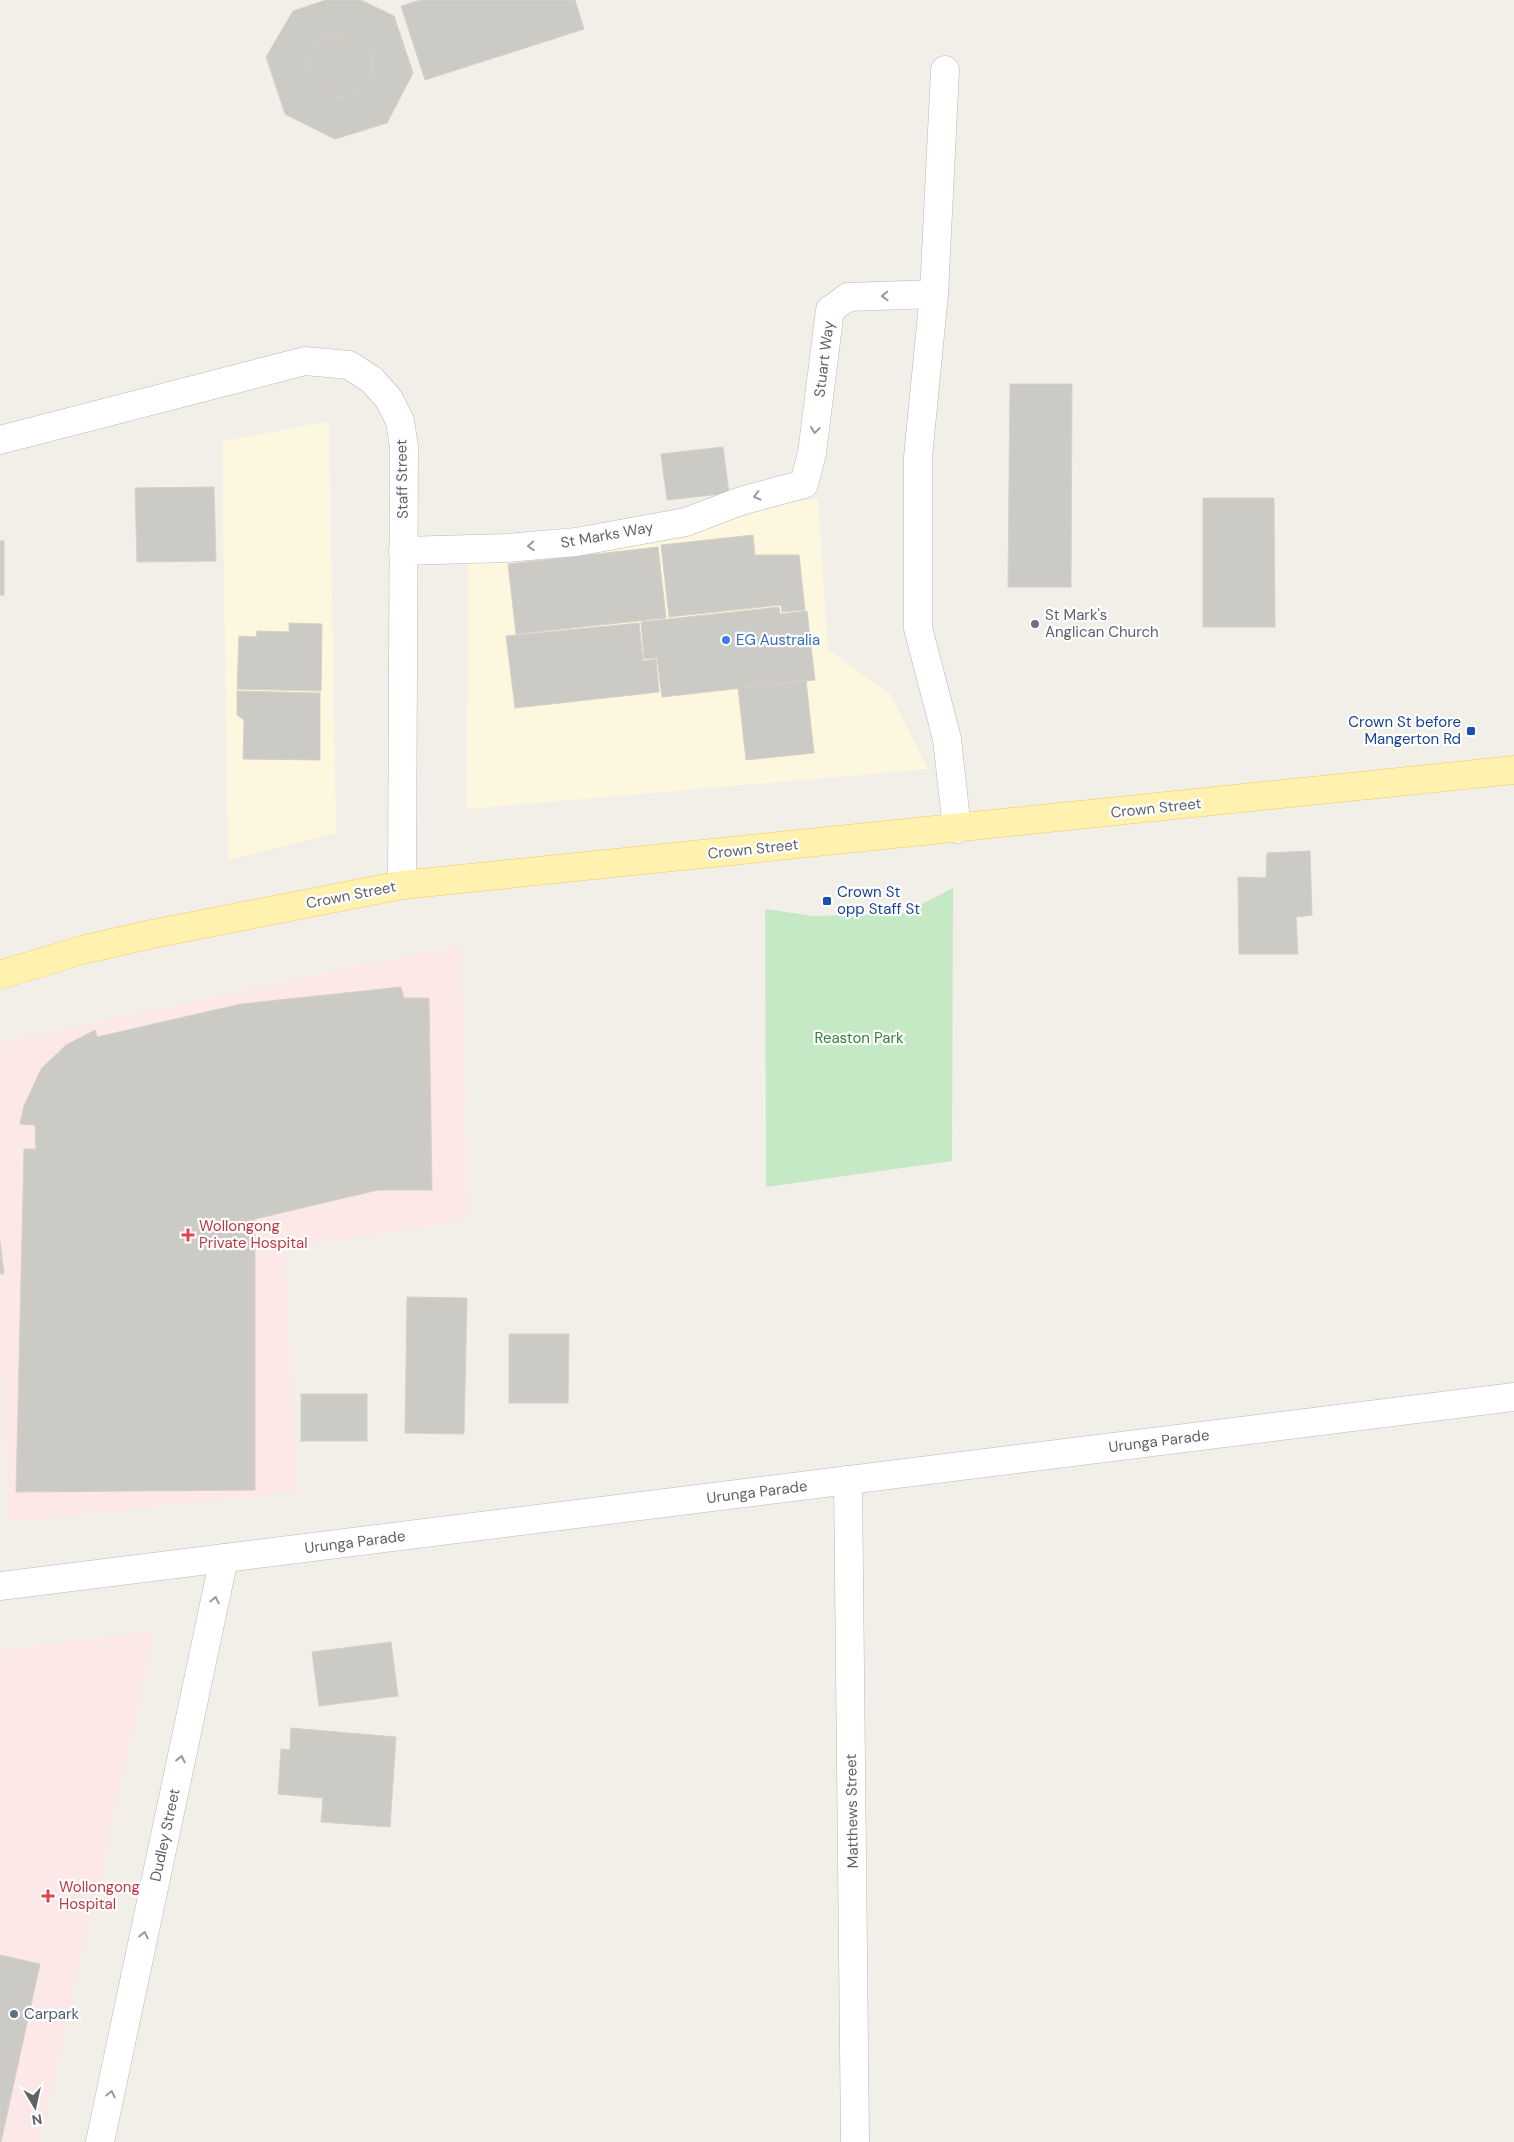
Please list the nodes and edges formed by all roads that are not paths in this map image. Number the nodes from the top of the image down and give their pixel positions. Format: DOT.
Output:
graph roads {
  1 [pos="945,70"];
  2 [pos="934,294"];
  3 [pos="0,440"];
  4 [pos="804,484"];
  5 [pos="403,551"];
  6 [pos="1514,770"];
  7 [pos="957,829"];
  8 [pos="402,885"];
  9 [pos="0,975"];
  10 [pos="1514,1397"];
  11 [pos="848,1480"];
  12 [pos="224,1558"];
  13 [pos="0,1586"];
  14 [pos="100,2142"];
  15 [pos="855,2142"];
  1 -- 2 [label="street"];
  2 -- 4 [label="street, Stuart Way, one-way"];
  2 -- 7 [label="street"];
  3 -- 5 [label="street, Staff Street"];
  4 -- 5 [label="street, St Marks Way, one-way"];
  5 -- 8 [label="street, Staff Street"];
  6 -- 7 [label="main road, Crown Street"];
  7 -- 8 [label="main road, Crown Street"];
  8 -- 9 [label="main road, Crown Street"];
  10 -- 11 [label="street, Urunga Parade"];
  11 -- 12 [label="street, Urunga Parade"];
  11 -- 15 [label="street, Matthews Street"];
  12 -- 13 [label="street, Urunga Parade"];
  14 -- 12 [label="street, Dudley Street, one-way"];
}
